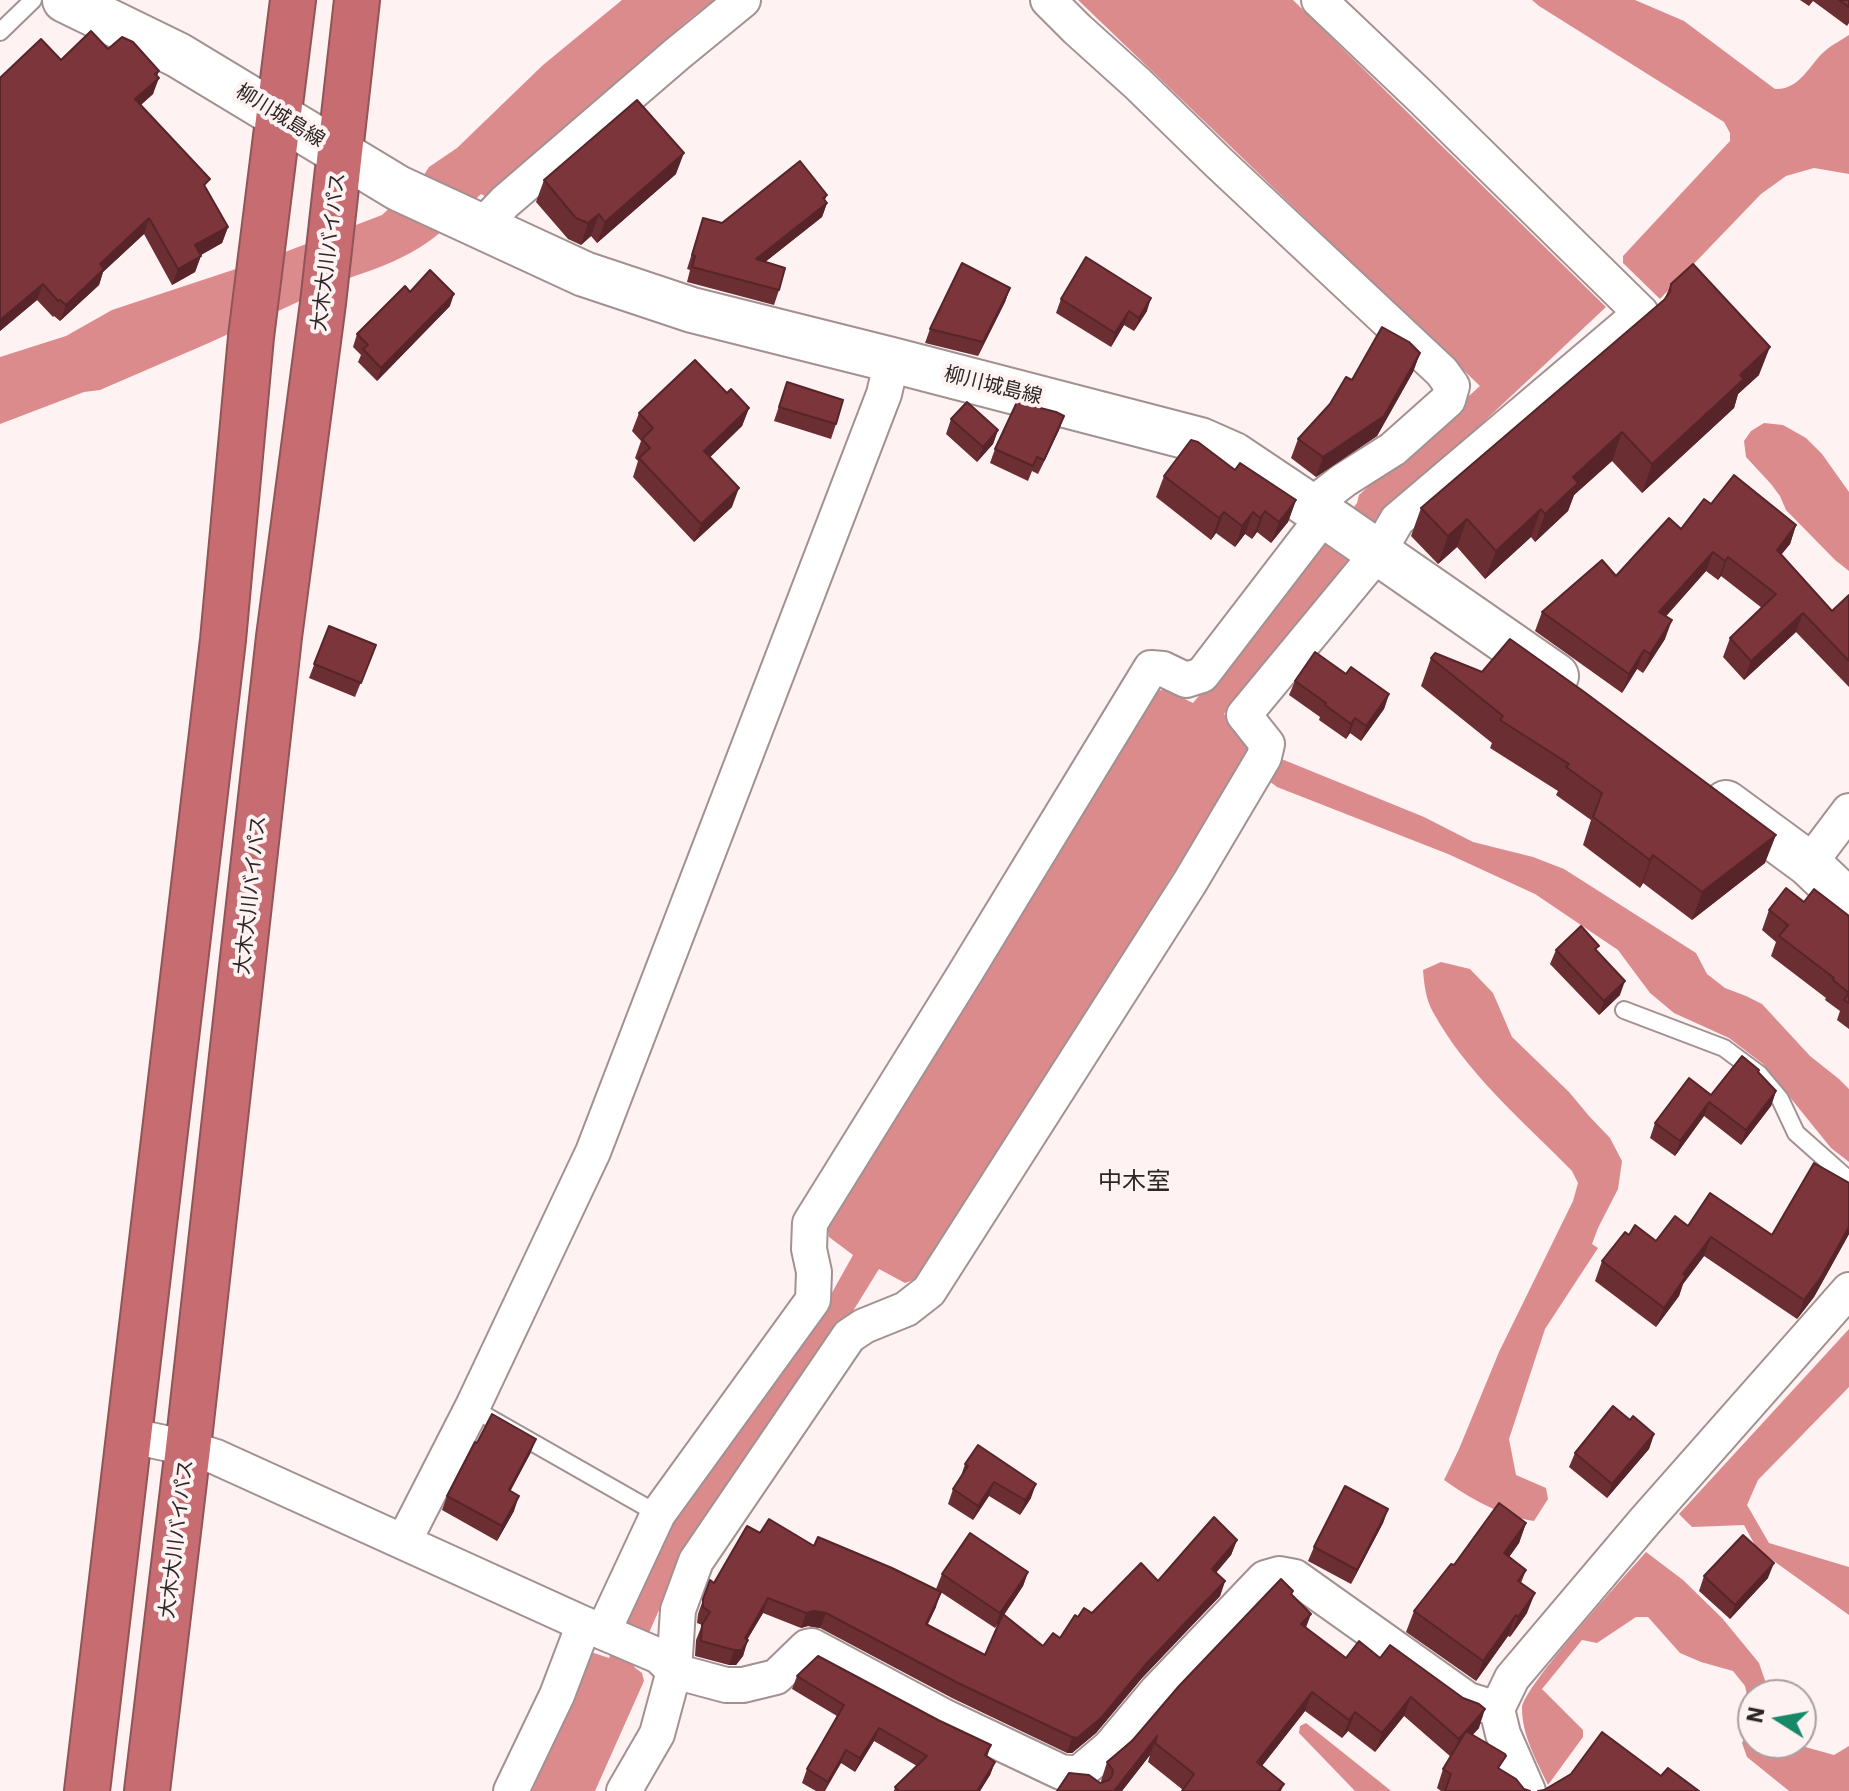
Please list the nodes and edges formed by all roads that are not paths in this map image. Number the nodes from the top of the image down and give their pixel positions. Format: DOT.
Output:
graph roads {
  1 [pos="33,0"];
  2 [pos="65,0"];
  3 [pos="293,0"];
  4 [pos="357,0"];
  5 [pos="743,0"];
  6 [pos="1048,0"];
  7 [pos="1319,0"];
  8 [pos="0,32"];
  9 [pos="278,114"];
  10 [pos="341,154"];
  11 [pos="474,223"];
  12 [pos="892,360"];
  13 [pos="1323,516"];
  14 [pos="1375,551"];
  15 [pos="1588,699"];
  16 [pos="1696,780"];
  17 [pos="1849,811"];
  18 [pos="1809,864"];
  19 [pos="1849,902"];
  20 [pos="1624,1010"];
  21 [pos="1849,1180"];
  22 [pos="1849,1290"];
  23 [pos="472,1408"];
  24 [pos="127,1435"];
  25 [pos="188,1448"];
  26 [pos="658,1514"];
  27 [pos="404,1541"];
  28 [pos="593,1628"];
  29 [pos="674,1671"];
  30 [pos="1497,1709"];
  31 [pos="87,1791"];
  32 [pos="147,1791"];
  33 [pos="511,1791"];
  34 [pos="624,1791"];
  35 [pos="1528,1791"];
  1 -- 8 [label="lane"];
  2 -- 9 [label="main road, 柳川城島線"];
  3 -- 9 [label="highway"];
  4 -- 10 [label="highway, 大木大川バイパス"];
  5 -- 11 [label="street"];
  6 -- 13 [label="street"];
  7 -- 14 [label="street"];
  9 -- 10 [label="main road, 柳川城島線"];
  9 -- 24 [label="highway"];
  10 -- 11 [label="main road, 柳川城島線"];
  10 -- 25 [label="highway, 大木大川バイパス"];
  11 -- 12 [label="main road, 柳川城島線"];
  12 -- 13 [label="main road, 柳川城島線"];
  12 -- 23 [label="street"];
  13 -- 14 [label="main road, 柳川城島線"];
  13 -- 26 [label="street"];
  14 -- 15 [label="main road, 柳川城島線"];
  14 -- 29 [label="street"];
  16 -- 18 [label="main road"];
  17 -- 18 [label="street"];
  18 -- 19 [label="main road"];
  20 -- 21 [label="lane"];
  22 -- 30 [label="street"];
  23 -- 26 [label="lane"];
  23 -- 27 [label="street"];
  24 -- 25 [label="street"];
  24 -- 31 [label="highway"];
  25 -- 27 [label="street"];
  25 -- 32 [label="highway, 大木大川バイパス"];
  26 -- 28 [label="street"];
  27 -- 28 [label="street"];
  28 -- 29 [label="street"];
  28 -- 33 [label="street"];
  29 -- 30 [label="street"];
  29 -- 34 [label="street"];
  30 -- 35 [label="street"];
}
